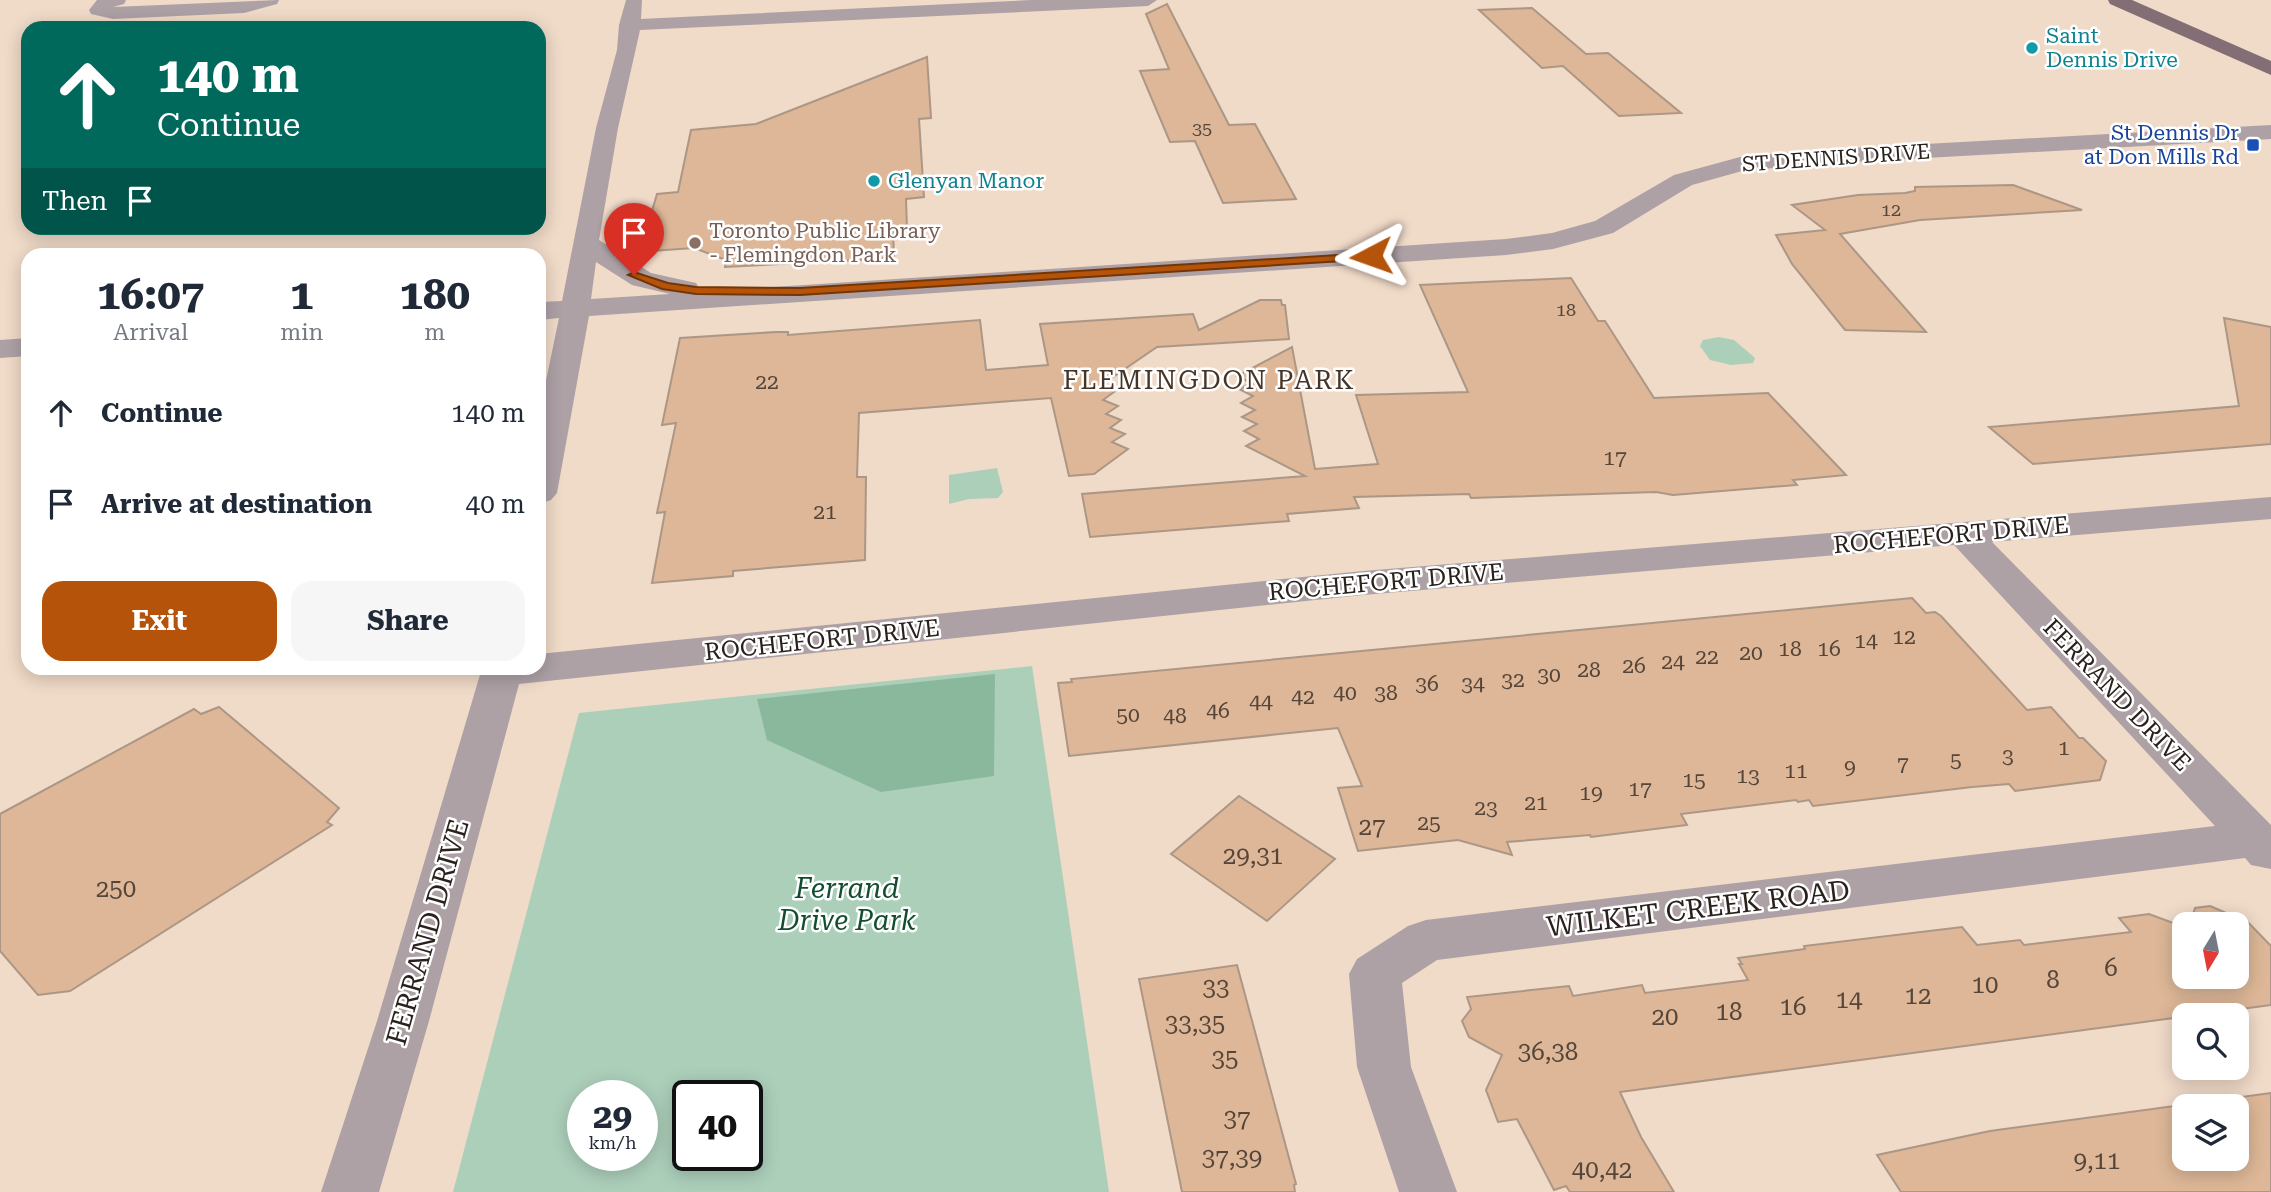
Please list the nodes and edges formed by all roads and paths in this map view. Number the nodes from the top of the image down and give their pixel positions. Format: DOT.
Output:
graph roads {
  1 [pos="117,0"];
  2 [pos="270,0"];
  3 [pos="634,0"];
  4 [pos="645,0"];
  5 [pos="1148,0"];
  6 [pos="2117,0"];
  7 [pos="2152,0"];
  8 [pos="718,21"];
  9 [pos="629,25"];
  10 [pos="641,48"];
  11 [pos="2271,52"];
  12 [pos="2271,69"];
  13 [pos="2271,132"];
  14 [pos="585,243"];
  15 [pos="800,292"];
  16 [pos="576,309"];
  17 [pos="546,311"];
  18 [pos="21,347"];
  19 [pos="0,348"];
  20 [pos="546,459"];
  21 [pos="2271,508"];
  22 [pos="1964,535"];
  23 [pos="546,666"];
  24 [pos="501,675"];
  25 [pos="2263,847"];
  26 [pos="350,1192"];
  27 [pos="1428,1192"];
  1 -- 2 [label="street"];
  3 -- 9 [label="street"];
  4 -- 8 [label="street"];
  5 -- 8 [label="street"];
  6 -- 12 [label="main road"];
  7 -- 11 [label="main road"];
  8 -- 9 [label="street"];
  8 -- 10 [label="street"];
  9 -- 10 [label="street"];
  10 -- 14 [label="street"];
  13 -- 15 [label="street, ST DENNIS DRIVE"];
  14 -- 15 [label="street"];
  14 -- 16 [label="street"];
  15 -- 16 [label="street, ST DENNIS DRIVE"];
  16 -- 17 [label="street, ST DENNIS DRIVE"];
  16 -- 20 [label="street"];
  18 -- 19 [label="street"];
  21 -- 22 [label="street, ROCHEFORT DRIVE"];
  22 -- 23 [label="street, ROCHEFORT DRIVE"];
  22 -- 25 [label="street, FERRAND DRIVE"];
  24 -- 26 [label="street, FERRAND DRIVE"];
  25 -- 27 [label="street, WILKET CREEK ROAD"];
}
